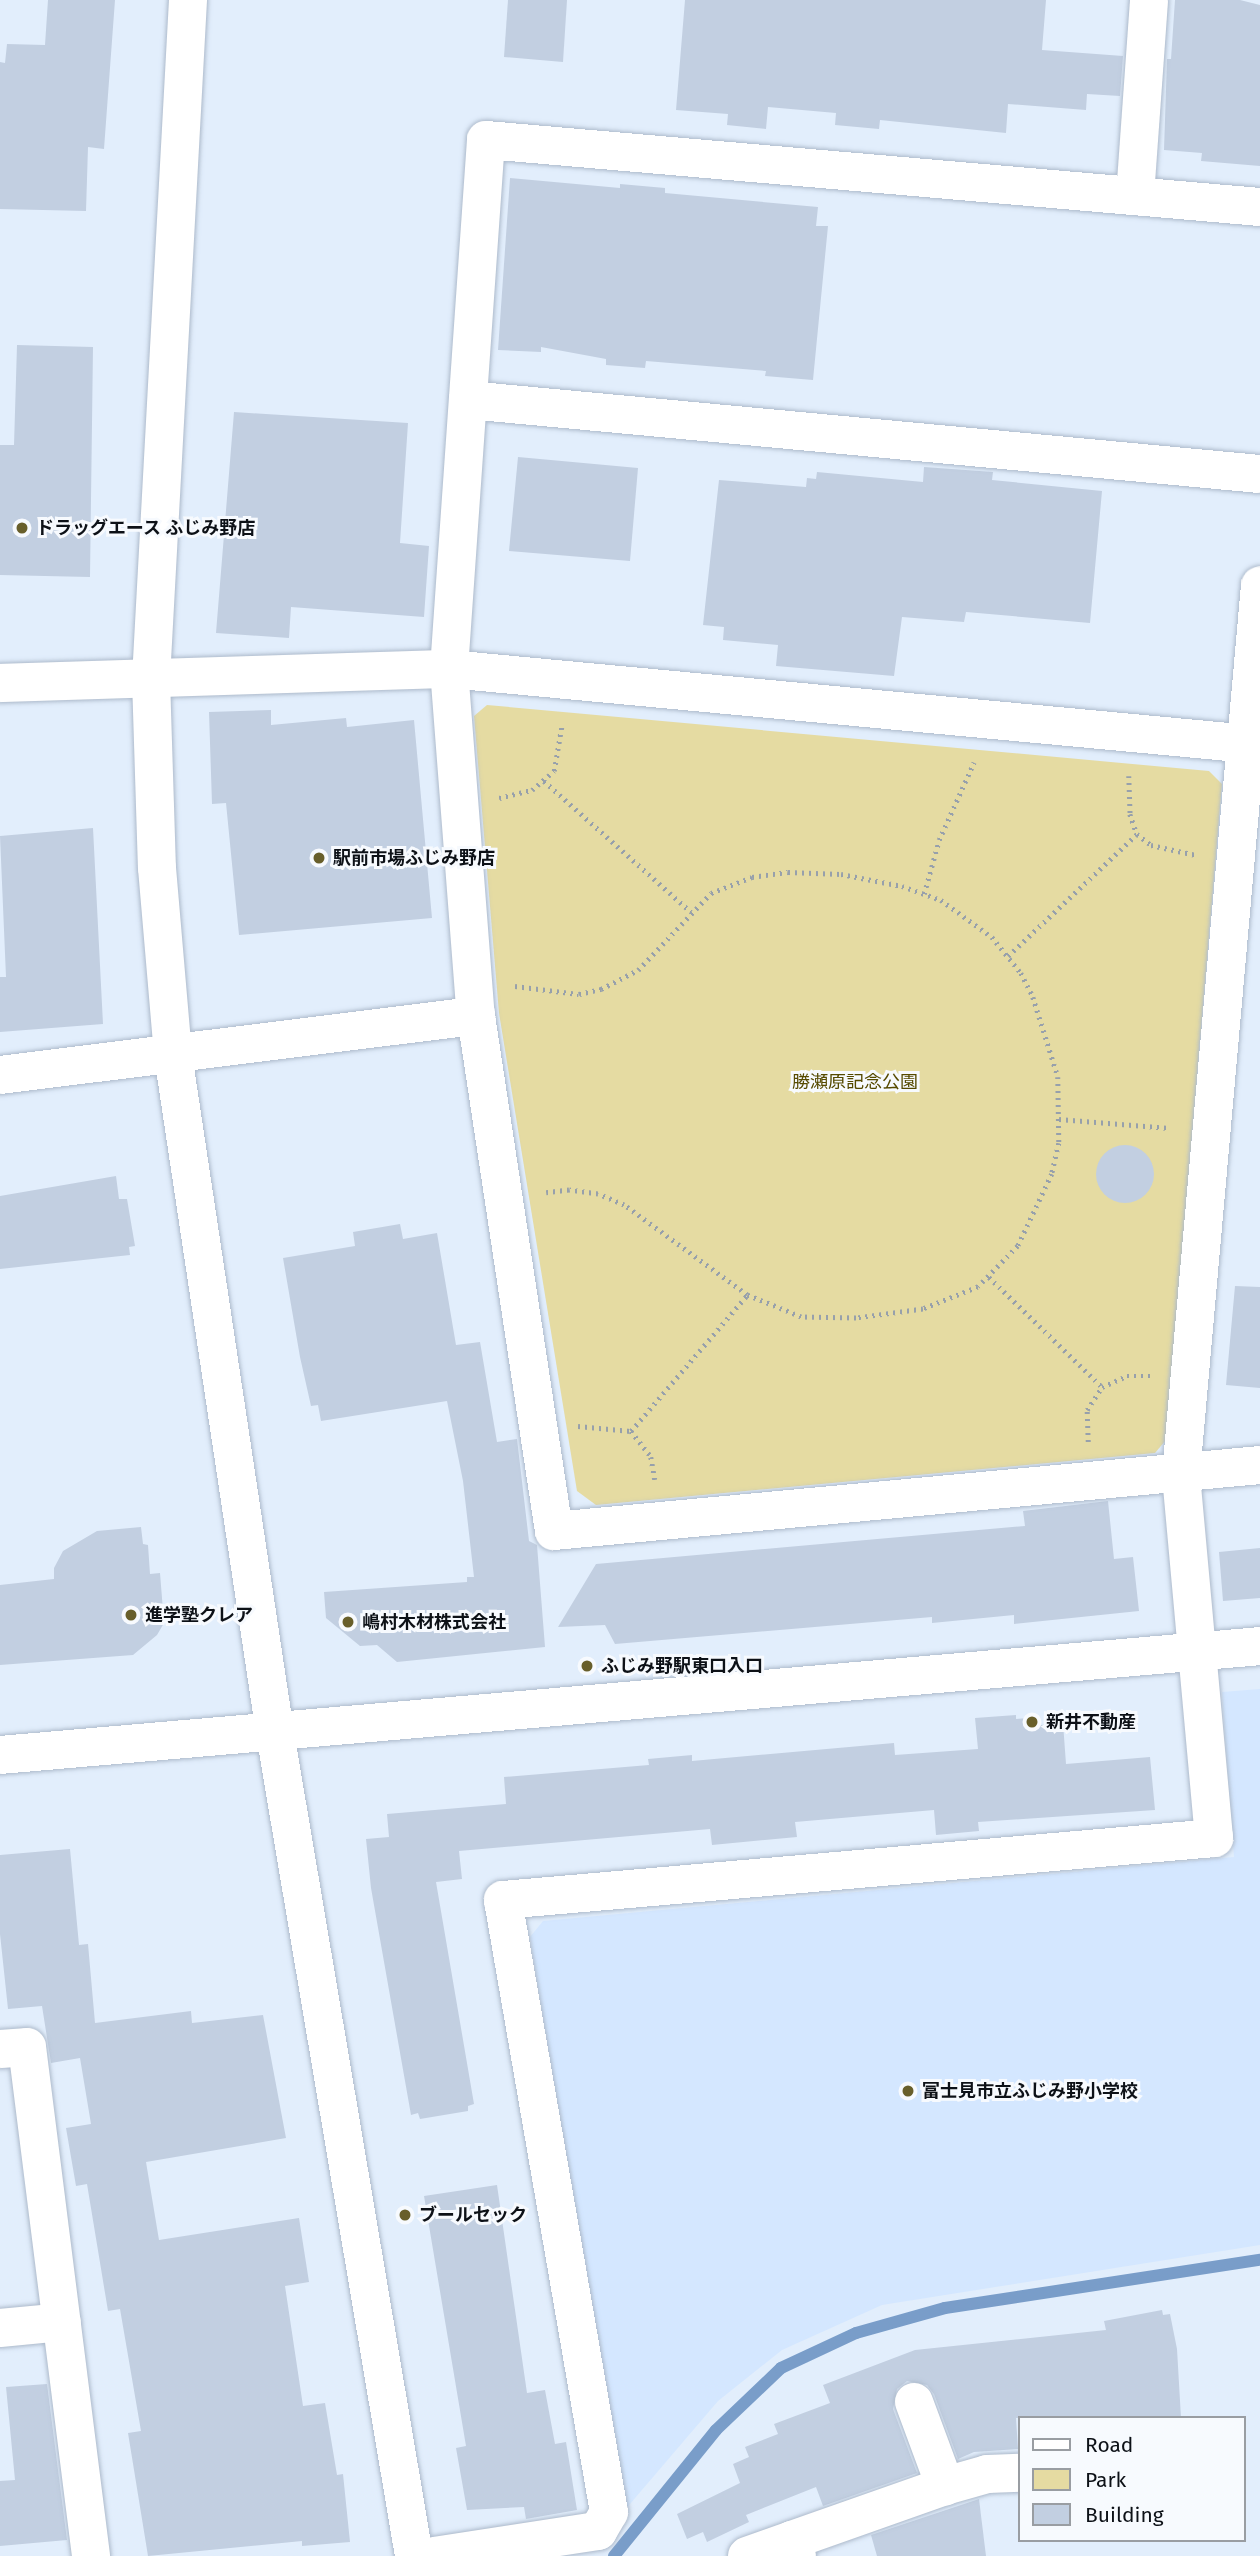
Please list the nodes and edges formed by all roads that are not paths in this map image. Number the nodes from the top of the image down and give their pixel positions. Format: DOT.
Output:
graph roads {
  1 [pos="188,0"];
  2 [pos="1149,0"];
  3 [pos="1135,197"];
  4 [pos="1260,207"];
  5 [pos="468,400"];
  6 [pos="1260,474"];
  7 [pos="1260,586"];
  8 [pos="449,669"];
  9 [pos="150,679"];
  10 [pos="0,683"];
  11 [pos="1253,745"];
  12 [pos="475,1016"];
  13 [pos="173,1055"];
  14 [pos="0,1075"];
  15 [pos="1260,1465"];
  16 [pos="1181,1474"];
  17 [pos="1260,1646"];
  18 [pos="1195,1651"];
  19 [pos="275,1733"];
  20 [pos="0,1755"];
  21 [pos="0,2049"];
  22 [pos="62,2322"];
  23 [pos="0,2328"];
  24 [pos="914,2402"];
  25 [pos="1018,2473"];
  26 [pos="945,2486"];
  27 [pos="607,2543"];
  28 [pos="794,2548"];
  29 [pos="91,2556"];
  30 [pos="414,2556"];
  31 [pos="434,2556"];
  32 [pos="747,2556"];
  1 -- 9 [label="street"];
  2 -- 3 [label="street"];
  3 -- 4 [label="street"];
  3 -- 5 [label="street"];
  5 -- 6 [label="street"];
  5 -- 8 [label="street"];
  7 -- 11 [label="street"];
  8 -- 9 [label="street"];
  8 -- 11 [label="street"];
  8 -- 12 [label="street"];
  9 -- 10 [label="street"];
  9 -- 13 [label="street"];
  11 -- 16 [label="street"];
  12 -- 13 [label="street"];
  12 -- 16 [label="street"];
  13 -- 14 [label="street"];
  13 -- 19 [label="street"];
  15 -- 16 [label="street"];
  16 -- 18 [label="street"];
  17 -- 18 [label="street"];
  18 -- 19 [label="street"];
  18 -- 27 [label="street"];
  19 -- 20 [label="street"];
  19 -- 30 [label="street"];
  21 -- 22 [label="street"];
  22 -- 23 [label="street"];
  22 -- 29 [label="street"];
  24 -- 26 [label="street"];
  25 -- 26 [label="street"];
  26 -- 28 [label="street"];
  27 -- 31 [label="street"];
  28 -- 32 [label="street"];
}
